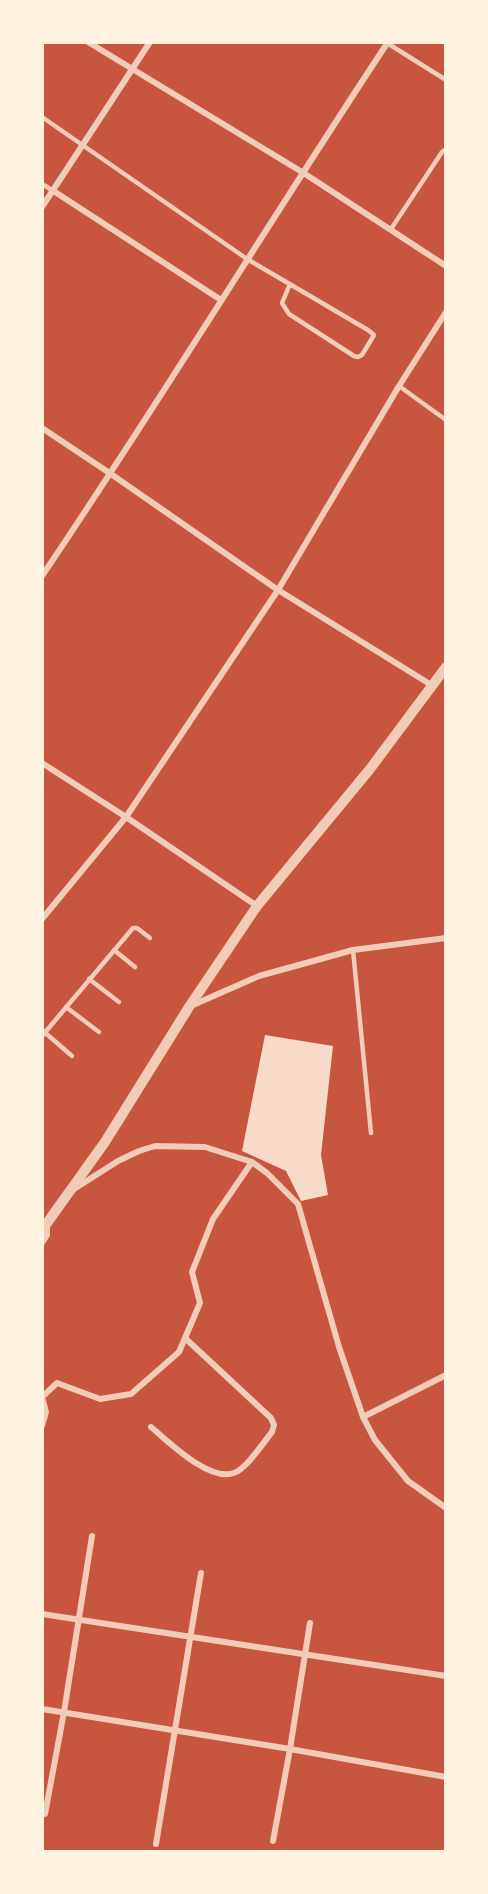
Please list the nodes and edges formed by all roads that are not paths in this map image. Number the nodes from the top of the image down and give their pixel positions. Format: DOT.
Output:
graph roads {
  1 [pos="88,42"];
  2 [pos="150,42"];
  3 [pos="387,43"];
  4 [pos="132,70"];
  5 [pos="446,80"];
  6 [pos="42,117"];
  7 [pos="82,145"];
  8 [pos="446,149"];
  9 [pos="302,172"];
  10 [pos="42,184"];
  11 [pos="52,190"];
  12 [pos="42,207"];
  13 [pos="391,230"];
  14 [pos="248,259"];
  15 [pos="446,266"];
  16 [pos="290,284"];
  17 [pos="221,300"];
  18 [pos="446,312"];
  19 [pos="399,386"];
  20 [pos="446,420"];
  21 [pos="42,428"];
  22 [pos="111,474"];
  23 [pos="42,576"];
  24 [pos="278,590"];
  25 [pos="446,667"];
  26 [pos="433,686"];
  27 [pos="42,763"];
  28 [pos="126,817"];
  29 [pos="257,906"];
  30 [pos="42,919"];
  31 [pos="150,938"];
  32 [pos="446,938"];
  33 [pos="114,950"];
  34 [pos="353,950"];
  35 [pos="135,968"];
  36 [pos="89,979"];
  37 [pos="118,1002"];
  38 [pos="66,1007"];
  39 [pos="189,1007"];
  40 [pos="99,1032"];
  41 [pos="43,1033"];
  42 [pos="72,1056"];
  43 [pos="371,1132"];
  44 [pos="252,1162"];
  45 [pos="69,1192"];
  46 [pos="44,1225"];
  47 [pos="42,1243"];
  48 [pos="185,1338"];
  49 [pos="446,1375"];
  50 [pos="363,1417"];
  51 [pos="42,1426"];
  52 [pos="151,1427"];
  53 [pos="446,1508"];
  54 [pos="92,1536"];
  55 [pos="201,1573"];
  56 [pos="42,1614"];
  57 [pos="79,1620"];
  58 [pos="310,1623"];
  59 [pos="190,1637"];
  60 [pos="305,1654"];
  61 [pos="446,1676"];
  62 [pos="42,1709"];
  63 [pos="64,1712"];
  64 [pos="175,1730"];
  65 [pos="290,1749"];
  66 [pos="446,1777"];
  67 [pos="45,1814"];
  68 [pos="273,1841"];
  69 [pos="156,1844"];
  1 -- 4 [label="street"];
  2 -- 4 [label="street"];
  3 -- 5 [label="lane"];
  3 -- 9 [label="street"];
  4 -- 7 [label="street"];
  4 -- 9 [label="street"];
  6 -- 7 [label="lane"];
  7 -- 11 [label="street"];
  7 -- 14 [label="lane"];
  8 -- 13 [label="lane"];
  9 -- 13 [label="street"];
  9 -- 14 [label="street"];
  10 -- 11 [label="lane"];
  11 -- 12 [label="street"];
  11 -- 17 [label="street"];
  13 -- 15 [label="street"];
  14 -- 16 [label="lane"];
  14 -- 17 [label="street"];
  16 -- 16 [label="lane"];
  17 -- 22 [label="street"];
  18 -- 19 [label="street"];
  19 -- 20 [label="lane"];
  19 -- 24 [label="street"];
  21 -- 22 [label="street"];
  22 -- 23 [label="street"];
  22 -- 24 [label="street"];
  24 -- 26 [label="street"];
  24 -- 28 [label="street"];
  25 -- 26 [label="street"];
  26 -- 29 [label="street"];
  27 -- 28 [label="street"];
  28 -- 29 [label="street"];
  28 -- 30 [label="street"];
  29 -- 39 [label="street"];
  31 -- 33 [label="lane"];
  32 -- 34 [label="street"];
  33 -- 35 [label="lane"];
  33 -- 36 [label="lane"];
  34 -- 39 [label="street"];
  34 -- 43 [label="lane"];
  36 -- 37 [label="lane"];
  36 -- 38 [label="lane"];
  38 -- 40 [label="lane"];
  38 -- 41 [label="lane"];
  39 -- 45 [label="street"];
  41 -- 42 [label="lane"];
  44 -- 45 [label="street"];
  44 -- 48 [label="street"];
  44 -- 50 [label="street"];
  45 -- 46 [label="street"];
  46 -- 47 [label="street"];
  48 -- 51 [label="street"];
  48 -- 52 [label="street"];
  49 -- 50 [label="street"];
  50 -- 53 [label="street"];
  54 -- 57 [label="street"];
  55 -- 59 [label="street"];
  56 -- 57 [label="street"];
  57 -- 59 [label="street"];
  57 -- 63 [label="street"];
  58 -- 60 [label="street"];
  59 -- 60 [label="street"];
  59 -- 64 [label="street"];
  60 -- 61 [label="street"];
  60 -- 65 [label="street"];
  62 -- 63 [label="street"];
  63 -- 64 [label="street"];
  63 -- 67 [label="street"];
  64 -- 65 [label="street"];
  64 -- 69 [label="street"];
  65 -- 66 [label="street"];
  65 -- 68 [label="street"];
}
